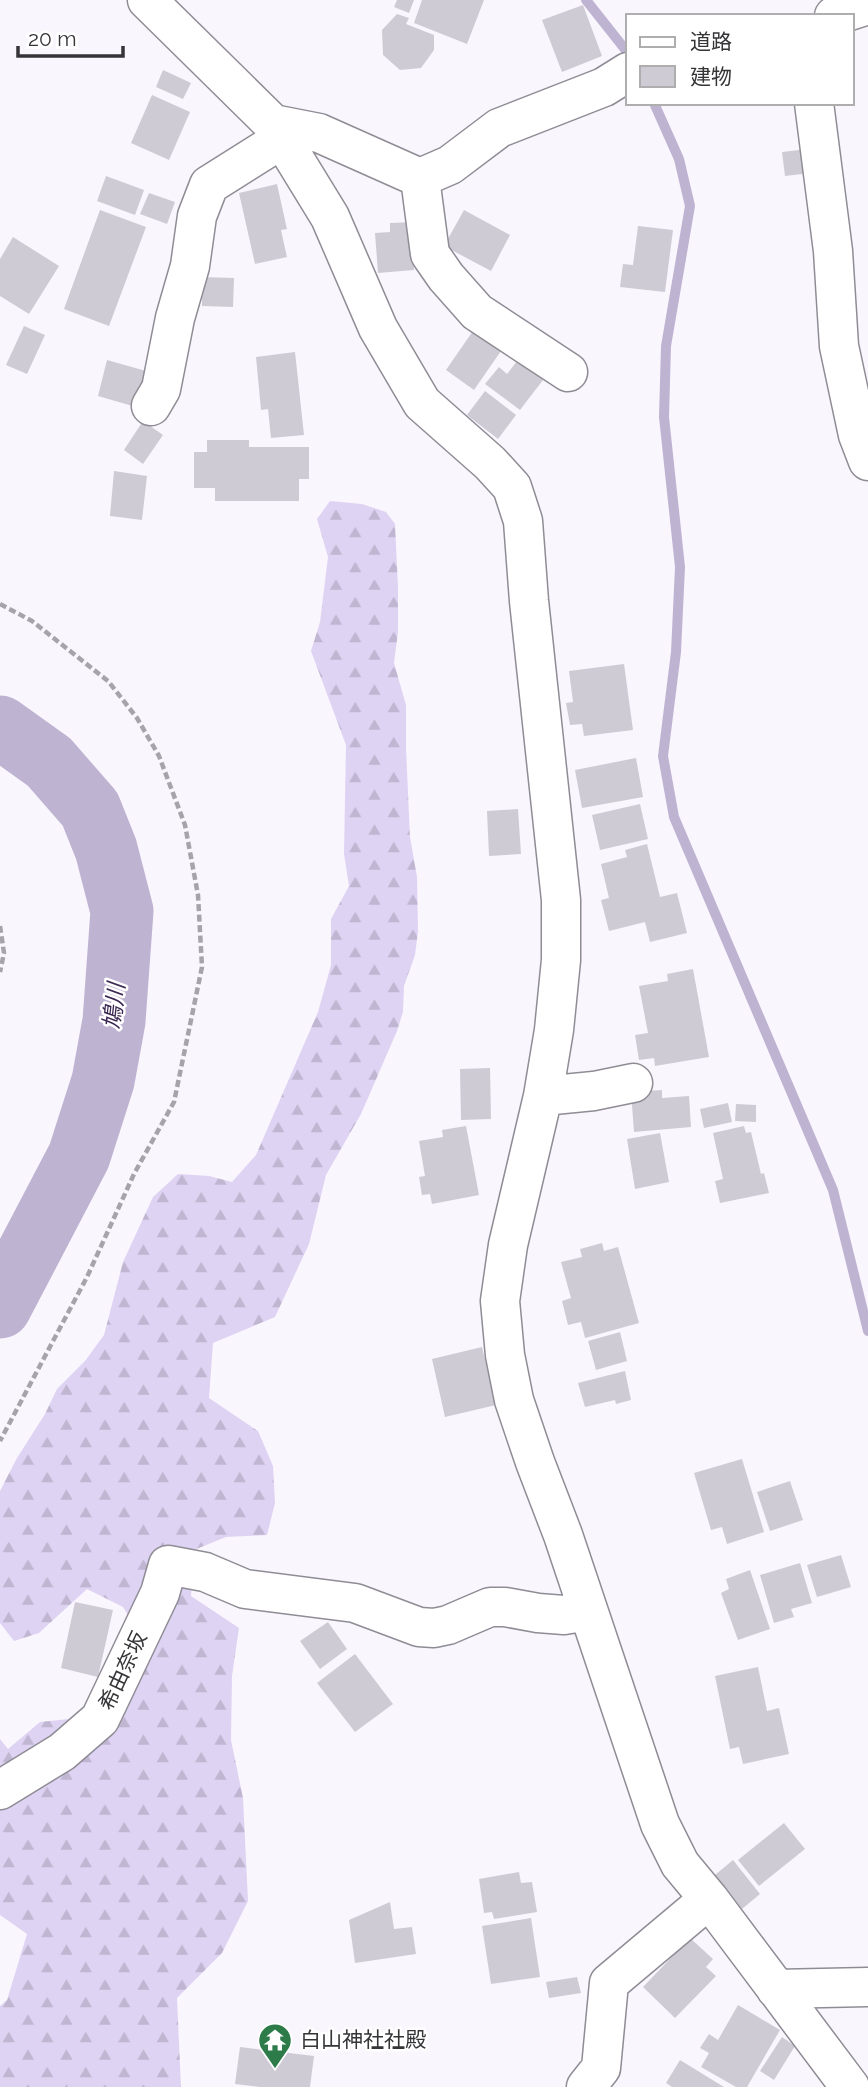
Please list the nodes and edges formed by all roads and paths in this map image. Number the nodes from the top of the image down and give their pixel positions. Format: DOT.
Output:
graph roads {
  1 [pos="147,0"];
  2 [pos="868,5"];
  3 [pos="840,14"];
  4 [pos="626,73"];
  5 [pos="814,105"];
  6 [pos="278,131"];
  7 [pos="420,178"];
  8 [pos="568,372"];
  9 [pos="151,406"];
  10 [pos="868,461"];
  11 [pos="0,604"];
  12 [pos="0,926"];
  13 [pos="0,972"];
  14 [pos="633,1083"];
  15 [pos="543,1096"];
  16 [pos="0,1441"];
  17 [pos="588,1611"];
  18 [pos="8,1786"];
  19 [pos="709,1899"];
  20 [pos="868,1987"];
  21 [pos="776,1989"];
  22 [pos="586,2087"];
  23 [pos="850,2087"];
  1 -- 6 [label="street"];
  2 -- 3 [label="street"];
  4 -- 7 [label="street"];
  5 -- 10 [label="street"];
  6 -- 7 [label="street"];
  6 -- 9 [label="street"];
  6 -- 15 [label="street"];
  7 -- 8 [label="street"];
  11 -- 16 [label="path"];
  12 -- 13 [label="path"];
  14 -- 15 [label="street"];
  15 -- 17 [label="street"];
  17 -- 18 [label="street, 希由奈坂"];
  17 -- 19 [label="street"];
  19 -- 21 [label="street"];
  19 -- 22 [label="street"];
  20 -- 21 [label="street"];
  21 -- 23 [label="street"];
}
